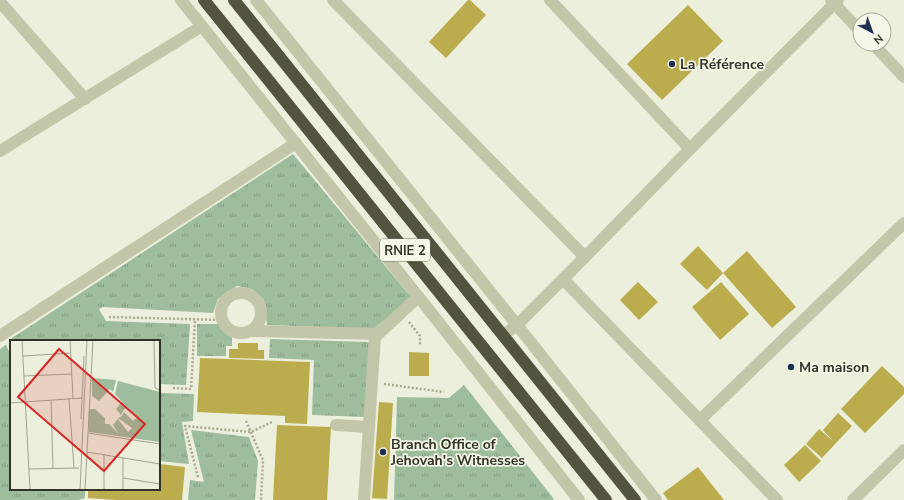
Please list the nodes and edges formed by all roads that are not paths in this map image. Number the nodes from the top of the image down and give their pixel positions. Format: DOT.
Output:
graph roads {
  1 [pos="181,0"];
  2 [pos="204,0"];
  3 [pos="234,0"];
  4 [pos="256,0"];
  5 [pos="333,0"];
  6 [pos="550,0"];
  7 [pos="834,1"];
  8 [pos="0,2"];
  9 [pos="852,21"];
  10 [pos="202,26"];
  11 [pos="881,52"];
  12 [pos="904,77"];
  13 [pos="85,99"];
  14 [pos="296,143"];
  15 [pos="690,149"];
  16 [pos="0,152"];
  17 [pos="904,223"];
  18 [pos="585,257"];
  19 [pos="563,279"];
  20 [pos="418,296"];
  21 [pos="517,325"];
  22 [pos="249,331"];
  23 [pos="378,334"];
  24 [pos="503,335"];
  25 [pos="0,336"];
  26 [pos="700,420"];
  27 [pos="336,425"];
  28 [pos="369,427"];
  29 [pos="904,450"];
  30 [pos="364,500"];
  31 [pos="579,500"];
  32 [pos="606,500"];
  33 [pos="636,500"];
  34 [pos="656,500"];
  35 [pos="777,500"];
  36 [pos="853,500"];
  1 -- 10 [label="street"];
  2 -- 32 [label="highway, RNIE 2 / RNIE 2"];
  3 -- 24 [label="highway, RNIE 2 / RNIE 2"];
  4 -- 21 [label="street"];
  5 -- 18 [label="street"];
  6 -- 15 [label="street"];
  7 -- 9 [label="street"];
  7 -- 15 [label="street"];
  8 -- 13 [label="street"];
  10 -- 13 [label="street"];
  10 -- 14 [label="street"];
  11 -- 12 [label="street"];
  13 -- 16 [label="street"];
  14 -- 20 [label="street"];
  14 -- 25 [label="street"];
  15 -- 18 [label="street"];
  17 -- 26 [label="street"];
  18 -- 19 [label="street"];
  19 -- 21 [label="street"];
  19 -- 26 [label="street"];
  20 -- 23 [label="street"];
  20 -- 31 [label="street"];
  21 -- 24 [label="street"];
  21 -- 34 [label="street"];
  22 -- 22 [label="street"];
  22 -- 23 [label="street"];
  23 -- 28 [label="street"];
  24 -- 33 [label="highway, RNIE 2 / RNIE 2"];
  26 -- 35 [label="street"];
  27 -- 28 [label="street"];
  28 -- 30 [label="street"];
  29 -- 36 [label="street"];
}
